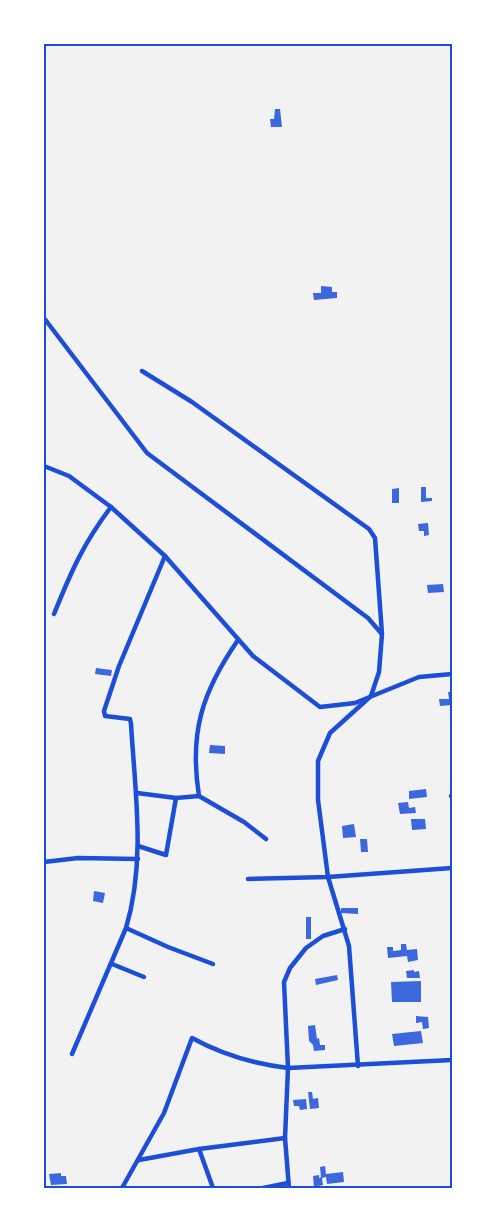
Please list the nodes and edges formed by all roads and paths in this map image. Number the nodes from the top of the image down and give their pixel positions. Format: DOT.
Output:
graph roads {
  1 [pos="44,318"];
  2 [pos="142,371"];
  3 [pos="44,467"];
  4 [pos="111,507"];
  5 [pos="165,556"];
  6 [pos="54,614"];
  7 [pos="382,634"];
  8 [pos="238,640"];
  9 [pos="453,674"];
  10 [pos="371,696"];
  11 [pos="137,793"];
  12 [pos="199,796"];
  13 [pos="176,798"];
  14 [pos="266,839"];
  15 [pos="138,846"];
  16 [pos="138,859"];
  17 [pos="44,862"];
  18 [pos="453,868"];
  19 [pos="328,877"];
  20 [pos="248,879"];
  21 [pos="126,928"];
  22 [pos="345,928"];
  23 [pos="213,963"];
  24 [pos="112,964"];
  25 [pos="144,978"];
  26 [pos="72,1053"];
  27 [pos="453,1060"];
  28 [pos="358,1066"];
  29 [pos="288,1068"];
  30 [pos="285,1138"];
  31 [pos="199,1149"];
  32 [pos="139,1160"];
  33 [pos="289,1186"];
  34 [pos="122,1188"];
  35 [pos="213,1188"];
  36 [pos="263,1188"];
  1 -- 7 [label="street"];
  2 -- 7 [label="street"];
  3 -- 4 [label="street"];
  4 -- 5 [label="street"];
  4 -- 6 [label="street"];
  5 -- 8 [label="street"];
  5 -- 11 [label="street"];
  7 -- 10 [label="street"];
  8 -- 10 [label="street"];
  8 -- 12 [label="street"];
  9 -- 10 [label="street"];
  10 -- 19 [label="street"];
  11 -- 13 [label="street"];
  11 -- 15 [label="street"];
  12 -- 13 [label="street"];
  12 -- 14 [label="street"];
  13 -- 15 [label="street"];
  15 -- 16 [label="street"];
  16 -- 17 [label="street"];
  16 -- 21 [label="street"];
  18 -- 19 [label="street"];
  19 -- 20 [label="street"];
  19 -- 22 [label="street"];
  21 -- 23 [label="street"];
  21 -- 24 [label="street"];
  22 -- 28 [label="street"];
  22 -- 29 [label="street"];
  24 -- 25 [label="street"];
  24 -- 26 [label="street"];
  27 -- 28 [label="street"];
  28 -- 29 [label="street"];
  29 -- 30 [label="street"];
  29 -- 32 [label="street"];
  30 -- 31 [label="street"];
  30 -- 33 [label="street"];
  31 -- 32 [label="street"];
  31 -- 35 [label="street"];
  32 -- 34 [label="street"];
  33 -- 36 [label="street"];
}
